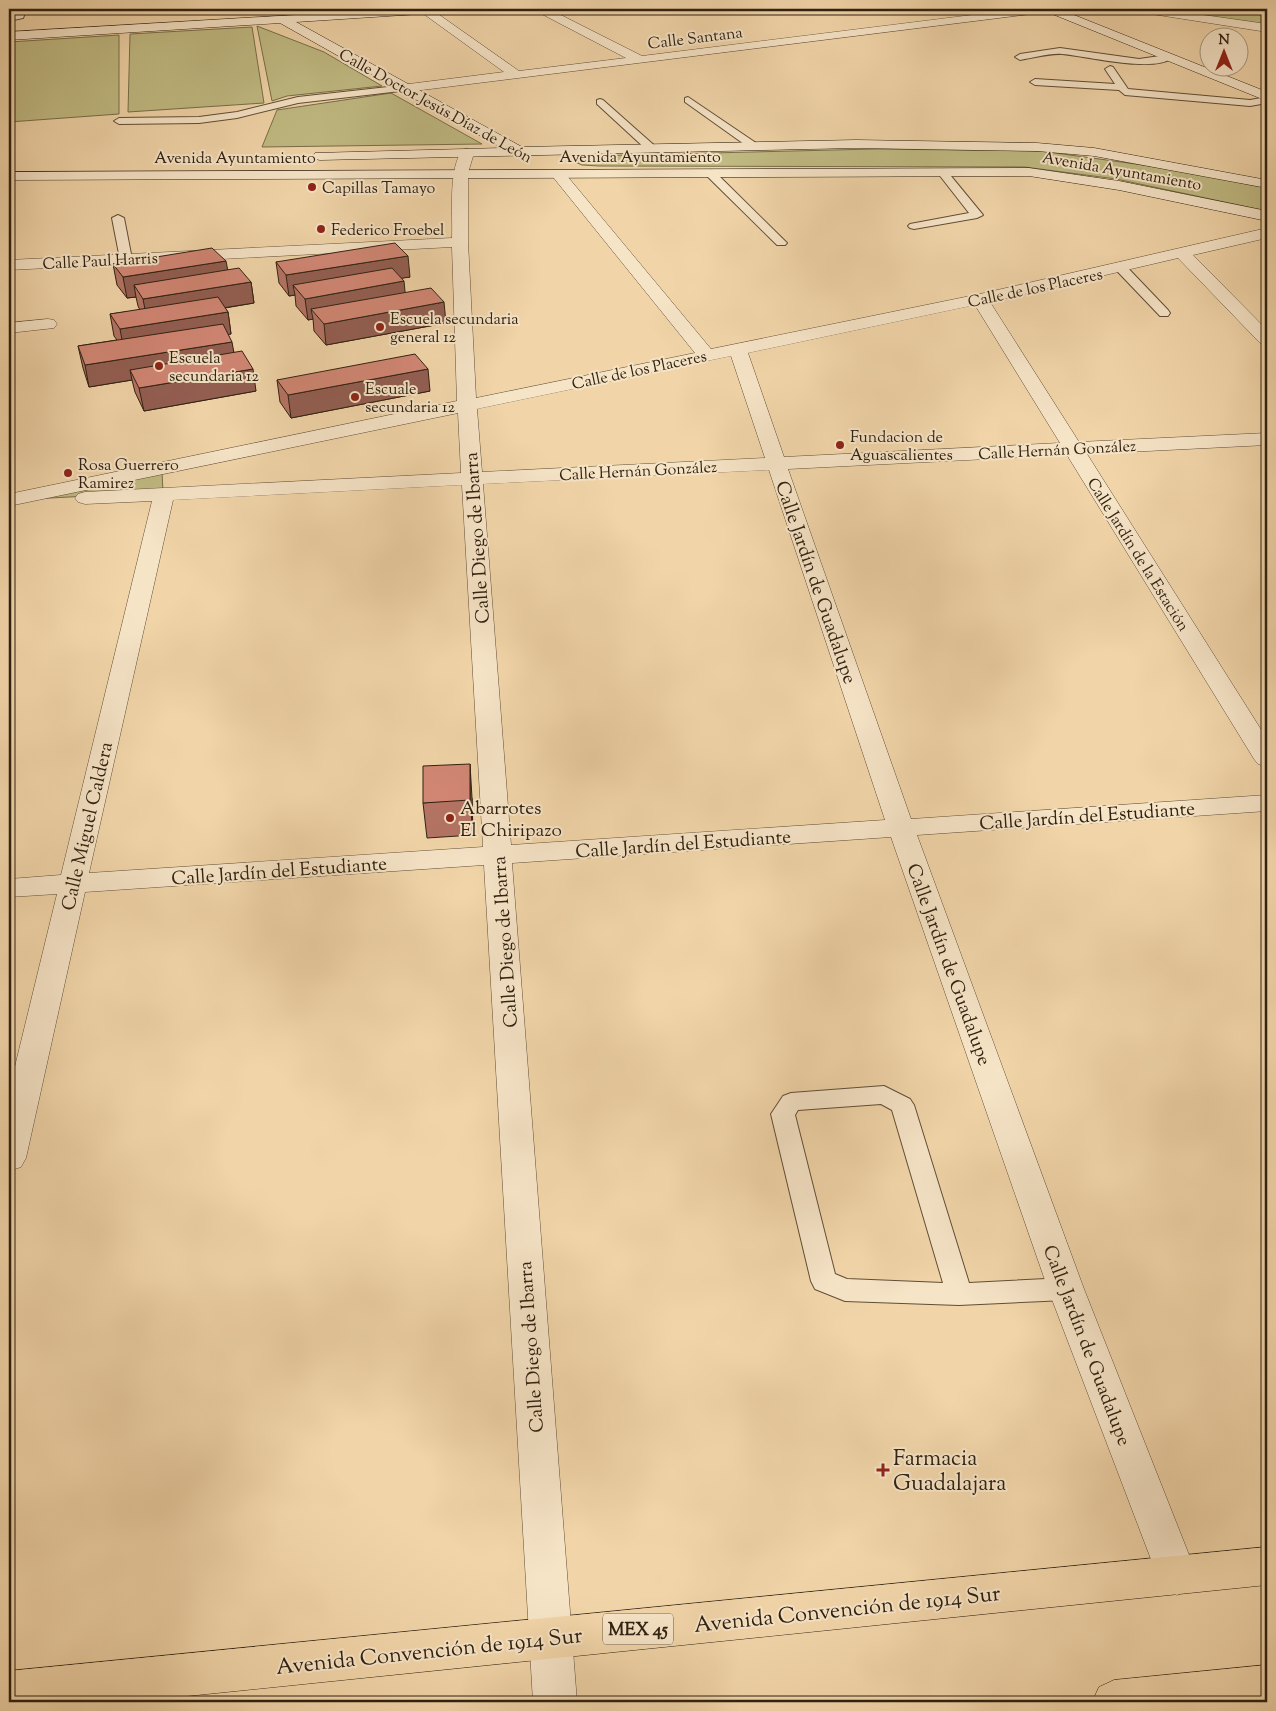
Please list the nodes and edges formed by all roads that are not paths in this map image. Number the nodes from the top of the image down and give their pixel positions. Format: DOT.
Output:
graph roads {
  1 [pos="313,9"];
  2 [pos="450,9"];
  3 [pos="540,9"];
  4 [pos="663,9"];
  5 [pos="1048,9"];
  6 [pos="1138,9"];
  7 [pos="267,10"];
  8 [pos="425,10"];
  9 [pos="9,11"];
  10 [pos="639,11"];
  11 [pos="9,18"];
  12 [pos="282,19"];
  13 [pos="9,28"];
  14 [pos="1267,28"];
  15 [pos="9,36"];
  16 [pos="1020,57"];
  17 [pos="1167,58"];
  18 [pos="640,60"];
  19 [pos="1110,69"];
  20 [pos="515,74"];
  21 [pos="1035,82"];
  22 [pos="1120,87"];
  23 [pos="406,88"];
  24 [pos="1267,99"];
  25 [pos="688,100"];
  26 [pos="600,102"];
  27 [pos="119,121"];
  28 [pos="755,147"];
  29 [pos="652,149"];
  30 [pos="521,152"];
  31 [pos="307,156"];
  32 [pos="464,163"];
  33 [pos="942,172"];
  34 [pos="710,173"];
  35 [pos="558,174"];
  36 [pos="9,176"];
  37 [pos="1267,184"];
  38 [pos="1267,216"];
  39 [pos="118,218"];
  40 [pos="914,226"];
  41 [pos="1267,233"];
  42 [pos="460,242"];
  43 [pos="781,243"];
  44 [pos="1182,254"];
  45 [pos="126,259"];
  46 [pos="9,265"];
  47 [pos="1121,268"];
  48 [pos="980,299"];
  49 [pos="1164,313"];
  50 [pos="48,324"];
  51 [pos="9,328"];
  52 [pos="1267,340"];
  53 [pos="737,348"];
  54 [pos="706,355"];
  55 [pos="467,404"];
  56 [pos="1267,438"];
  57 [pos="1073,448"];
  58 [pos="776,463"];
  59 [pos="471,478"];
  60 [pos="164,494"];
  61 [pos="9,501"];
  62 [pos="1267,759"];
  63 [pos="1267,803"];
  64 [pos="901,828"];
  65 [pos="498,855"];
  66 [pos="73,883"];
  67 [pos="9,888"];
  68 [pos="9,1158"];
  69 [pos="1066,1289"];
  70 [pos="959,1294"];
  71 [pos="1267,1566"];
  72 [pos="1177,1575"];
  73 [pos="549,1638"];
  74 [pos="1267,1686"];
  75 [pos="9,1693"];
  76 [pos="1224,1697"];
  77 [pos="555,1702"];
  78 [pos="1114,1702"];
  1 -- 7 [label="street"];
  2 -- 8 [label="street"];
  3 -- 18 [label="street"];
  4 -- 10 [label="lane"];
  5 -- 17 [label="street"];
  5 -- 18 [label="street, Calle Santana"];
  6 -- 14 [label="street"];
  7 -- 12 [label="street, Calle Doctor Jesús Díaz de León"];
  7 -- 13 [label="street"];
  8 -- 12 [label="street"];
  8 -- 20 [label="street"];
  9 -- 11 [label="lane"];
  12 -- 15 [label="street"];
  12 -- 23 [label="street, Calle Doctor Jesús Díaz de León"];
  16 -- 17 [label="lane"];
  17 -- 24 [label="street"];
  18 -- 20 [label="street, Calle Santana"];
  19 -- 22 [label="lane"];
  20 -- 23 [label="street, Calle Santana"];
  21 -- 22 [label="lane"];
  22 -- 24 [label="lane"];
  23 -- 27 [label="lane"];
  23 -- 30 [label="street, Calle Doctor Jesús Díaz de León"];
  25 -- 28 [label="lane"];
  26 -- 29 [label="lane"];
  28 -- 29 [label="street, Avenida Ayuntamiento"];
  28 -- 37 [label="street, Avenida Ayuntamiento"];
  29 -- 30 [label="street, Avenida Ayuntamiento"];
  30 -- 32 [label="street, Avenida Ayuntamiento"];
  30 -- 35 [label="street, Calle Doctor Jesús Díaz de León"];
  31 -- 32 [label="street, Avenida Ayuntamiento"];
  32 -- 35 [label="street, Avenida Ayuntamiento"];
  32 -- 36 [label="street, Avenida Ayuntamiento"];
  32 -- 42 [label="street, Calle Diego de Ibarra"];
  33 -- 34 [label="street, Avenida Ayuntamiento"];
  33 -- 38 [label="street, Avenida Ayuntamiento"];
  33 -- 40 [label="lane"];
  34 -- 35 [label="street, Avenida Ayuntamiento"];
  34 -- 43 [label="lane"];
  35 -- 54 [label="street, Calle Doctor Jesús Díaz de León"];
  39 -- 45 [label="lane"];
  41 -- 44 [label="street, Calle de los Placeres"];
  42 -- 45 [label="street, Calle Paul Harris"];
  42 -- 55 [label="street, Calle Diego de Ibarra"];
  44 -- 47 [label="street, Calle de los Placeres"];
  44 -- 52 [label="street"];
  45 -- 46 [label="street, Calle Paul Harris"];
  47 -- 48 [label="street, Calle de los Placeres"];
  47 -- 49 [label="lane"];
  48 -- 53 [label="street, Calle de los Placeres"];
  48 -- 57 [label="street, Calle Jardín de la Estación"];
  50 -- 51 [label="street"];
  53 -- 54 [label="street, Calle de los Placeres"];
  53 -- 58 [label="street, Calle Jardín de Guadalupe"];
  54 -- 55 [label="street, Calle de los Placeres"];
  55 -- 59 [label="street, Calle Diego de Ibarra"];
  55 -- 61 [label="street, Calle de los Placeres"];
  56 -- 57 [label="street, Calle Hernán González"];
  57 -- 58 [label="street, Calle Hernán González"];
  57 -- 62 [label="street, Calle Jardín de la Estación"];
  58 -- 59 [label="street, Calle Hernán González"];
  58 -- 64 [label="street, Calle Jardín de Guadalupe"];
  59 -- 60 [label="street, Calle Hernán González"];
  59 -- 65 [label="street, Calle Diego de Ibarra"];
  60 -- 61 [label="street, Calle Hernán González"];
  60 -- 66 [label="street, Calle Miguel Caldera"];
  63 -- 64 [label="street, Calle Jardín del Estudiante"];
  64 -- 65 [label="street, Calle Jardín del Estudiante"];
  64 -- 69 [label="street, Calle Jardín de Guadalupe"];
  65 -- 66 [label="street, Calle Jardín del Estudiante"];
  65 -- 73 [label="street, Calle Diego de Ibarra"];
  66 -- 67 [label="street, Calle Jardín del Estudiante"];
  66 -- 68 [label="street, Calle Miguel Caldera"];
  69 -- 70 [label="lane"];
  69 -- 72 [label="street, Calle Jardín de Guadalupe"];
  70 -- 70 [label="lane"];
  71 -- 72 [label="main road, Avenida Convención de 1914 Sur / MEX 45"];
  72 -- 73 [label="main road, Avenida Convención de 1914 Sur / MEX 45"];
  73 -- 75 [label="main road, Avenida Convención de 1914 Sur / MEX 45"];
  73 -- 77 [label="street, Calle Diego de Ibarra"];
  74 -- 76 [label="main road"];
  76 -- 78 [label="main road"];
}
